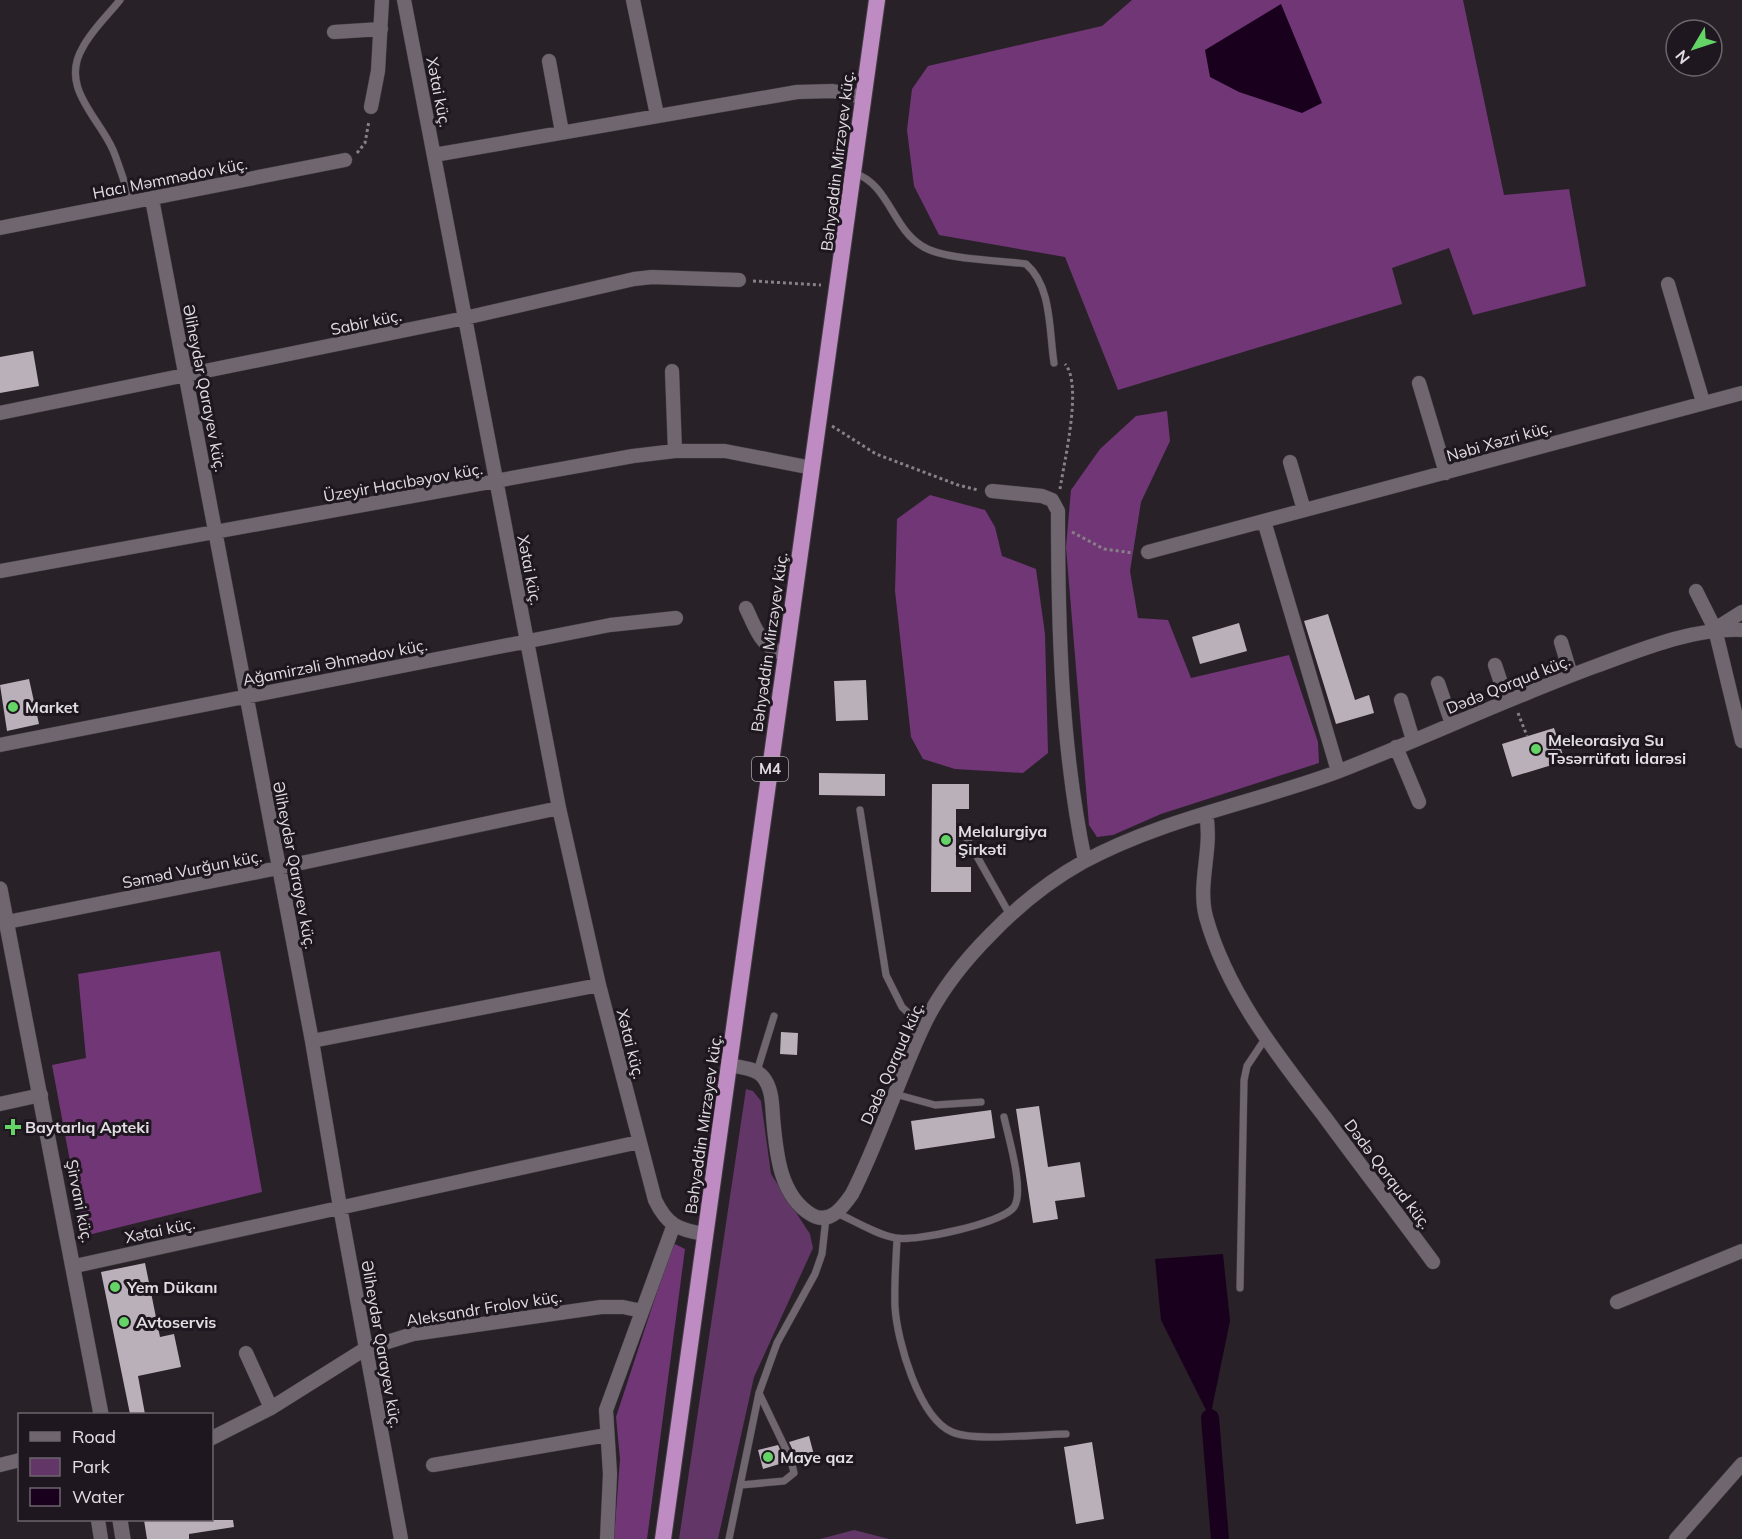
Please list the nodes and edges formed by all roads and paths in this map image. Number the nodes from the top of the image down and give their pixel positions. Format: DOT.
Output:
graph roads {
  1 [pos="120,0"];
  2 [pos="382,0"];
  3 [pos="404,0"];
  4 [pos="633,0"];
  5 [pos="877,0"];
  6 [pos="381,29"];
  7 [pos="334,32"];
  8 [pos="549,62"];
  9 [pos="863,97"];
  10 [pos="371,107"];
  11 [pos="657,115"];
  12 [pos="562,132"];
  13 [pos="434,155"];
  14 [pos="345,160"];
  15 [pos="854,173"];
  16 [pos="152,199"];
  17 [pos="131,202"];
  18 [pos="0,228"];
  19 [pos="739,280"];
  20 [pos="1668,284"];
  21 [pos="839,287"];
  22 [pos="465,318"];
  23 [pos="1054,360"];
  24 [pos="672,371"];
  25 [pos="187,376"];
  26 [pos="1419,383"];
  27 [pos="1742,393"];
  28 [pos="1702,402"];
  29 [pos="0,413"];
  30 [pos="818,424"];
  31 [pos="675,451"];
  32 [pos="1290,462"];
  33 [pos="812,468"];
  34 [pos="1446,473"];
  35 [pos="496,482"];
  36 [pos="992,491"];
  37 [pos="1052,500"];
  38 [pos="1304,510"];
  39 [pos="1264,521"];
  40 [pos="1058,525"];
  41 [pos="216,533"];
  42 [pos="1148,552"];
  43 [pos="0,571"];
  44 [pos="1696,591"];
  45 [pos="746,608"];
  46 [pos="1742,612"];
  47 [pos="676,618"];
  48 [pos="1715,629"];
  49 [pos="1742,630"];
  50 [pos="527,642"];
  51 [pos="1561,642"];
  52 [pos="786,654"];
  53 [pos="1495,665"];
  54 [pos="1570,675"];
  55 [pos="1438,683"];
  56 [pos="246,696"];
  57 [pos="1401,700"];
  58 [pos="1510,700"];
  59 [pos="1452,724"];
  60 [pos="1527,736"];
  61 [pos="1413,740"];
  62 [pos="1742,741"];
  63 [pos="0,745"];
  64 [pos="1396,747"];
  65 [pos="1338,771"];
  66 [pos="1419,802"];
  67 [pos="559,808"];
  68 [pos="860,810"];
  69 [pos="1206,814"];
  70 [pos="966,837"];
  71 [pos="1085,861"];
  72 [pos="278,868"];
  73 [pos="0,889"];
  74 [pos="1010,915"];
  75 [pos="7,922"];
  76 [pos="599,985"];
  77 [pos="774,1016"];
  78 [pos="923,1027"];
  79 [pos="1265,1039"];
  80 [pos="312,1041"];
  81 [pos="729,1065"];
  82 [pos="757,1071"];
  83 [pos="895,1094"];
  84 [pos="41,1095"];
  85 [pos="981,1102"];
  86 [pos="0,1104"];
  87 [pos="1004,1117"];
  88 [pos="639,1142"];
  89 [pos="340,1207"];
  90 [pos="832,1215"];
  91 [pos="673,1227"];
  92 [pos="705,1234"];
  93 [pos="897,1239"];
  94 [pos="1742,1251"];
  95 [pos="1433,1262"];
  96 [pos="75,1266"];
  97 [pos="1240,1288"];
  98 [pos="1617,1302"];
  99 [pos="642,1311"];
  100 [pos="365,1349"];
  101 [pos="246,1353"];
  102 [pos="759,1393"];
  103 [pos="271,1408"];
  104 [pos="102,1413"];
  105 [pos="1066,1434"];
  106 [pos="607,1435"];
  107 [pos="213,1437"];
  108 [pos="18,1460"];
  109 [pos="1742,1464"];
  110 [pos="0,1465"];
  111 [pos="433,1465"];
  112 [pos="741,1485"];
  113 [pos="98,1521"];
  114 [pos="120,1521"];
  115 [pos="101,1539"];
  116 [pos="123,1539"];
  117 [pos="401,1539"];
  118 [pos="607,1539"];
  119 [pos="663,1539"];
  120 [pos="729,1539"];
  121 [pos="1676,1539"];
  1 -- 17 [label="lane"];
  2 -- 6 [label="street"];
  3 -- 13 [label="street, Xətai küç."];
  4 -- 11 [label="street"];
  5 -- 9 [label="highway, Bəhyəddin Mirzəyev küç. / M4"];
  6 -- 7 [label="street"];
  6 -- 10 [label="street"];
  8 -- 12 [label="street"];
  9 -- 11 [label="street"];
  9 -- 15 [label="highway, Bəhyəddin Mirzəyev küç. / M4"];
  10 -- 14 [label="path"];
  11 -- 12 [label="street"];
  12 -- 13 [label="street"];
  13 -- 22 [label="street, Xətai küç."];
  14 -- 16 [label="street, Hacı Məmmədov küç."];
  15 -- 21 [label="highway, Bəhyəddin Mirzəyev küç. / M4"];
  15 -- 23 [label="lane"];
  16 -- 17 [label="street, Hacı Məmmədov küç."];
  16 -- 25 [label="street, Əliheydər Qarayev küç."];
  17 -- 18 [label="street, Hacı Məmmədov küç."];
  19 -- 21 [label="path"];
  19 -- 22 [label="street, Sabir küç."];
  20 -- 28 [label="street"];
  21 -- 30 [label="highway, Bəhyəddin Mirzəyev küç. / M4"];
  22 -- 25 [label="street, Sabir küç."];
  22 -- 35 [label="street, Xətai küç."];
  23 -- 37 [label="path"];
  24 -- 31 [label="street"];
  25 -- 29 [label="street, Sabir küç."];
  25 -- 41 [label="street, Əliheydər Qarayev küç."];
  26 -- 34 [label="street"];
  27 -- 28 [label="street, Nəbi Xəzri küç."];
  28 -- 34 [label="street, Nəbi Xəzri küç."];
  30 -- 33 [label="highway, Bəhyəddin Mirzəyev küç. / M4"];
  30 -- 36 [label="path"];
  31 -- 33 [label="street, Üzeyir Hacıbəyov küç."];
  31 -- 35 [label="street, Üzeyir Hacıbəyov küç."];
  32 -- 38 [label="street"];
  33 -- 52 [label="highway, Bəhyəddin Mirzəyev küç. / M4"];
  34 -- 38 [label="street, Nəbi Xəzri küç."];
  35 -- 41 [label="street, Üzeyir Hacıbəyov küç."];
  35 -- 50 [label="street, Xətai küç."];
  36 -- 37 [label="street"];
  37 -- 40 [label="street"];
  38 -- 39 [label="street, Nəbi Xəzri küç."];
  39 -- 42 [label="street, Nəbi Xəzri küç."];
  39 -- 65 [label="street"];
  40 -- 42 [label="path"];
  40 -- 71 [label="street"];
  41 -- 43 [label="street, Üzeyir Hacıbəyov küç."];
  41 -- 56 [label="street, Əliheydər Qarayev küç."];
  44 -- 48 [label="street"];
  45 -- 52 [label="street"];
  46 -- 48 [label="street"];
  47 -- 50 [label="street, Ağamirzəli Əhmədov küç."];
  48 -- 49 [label="street"];
  48 -- 54 [label="street, Dədə Qorqud küç."];
  48 -- 62 [label="street"];
  50 -- 56 [label="street, Ağamirzəli Əhmədov küç."];
  50 -- 67 [label="street, Xətai küç."];
  51 -- 54 [label="street"];
  52 -- 81 [label="highway, Bəhyəddin Mirzəyev küç. / M4"];
  53 -- 58 [label="street"];
  54 -- 58 [label="street, Dədə Qorqud küç."];
  55 -- 59 [label="street"];
  56 -- 63 [label="street, Ağamirzəli Əhmədov küç."];
  56 -- 72 [label="street, Əliheydər Qarayev küç."];
  57 -- 61 [label="street"];
  58 -- 59 [label="street, Dədə Qorqud küç."];
  58 -- 60 [label="path"];
  59 -- 61 [label="street, Dədə Qorqud küç."];
  61 -- 64 [label="street, Dədə Qorqud küç."];
  64 -- 65 [label="street, Dədə Qorqud küç."];
  64 -- 66 [label="street"];
  65 -- 69 [label="street, Dədə Qorqud küç."];
  67 -- 72 [label="street, Səməd Vurğun küç."];
  67 -- 76 [label="street, Xətai küç."];
  68 -- 78 [label="lane"];
  69 -- 71 [label="street, Dədə Qorqud küç."];
  69 -- 79 [label="street, Dədə Qorqud küç."];
  70 -- 74 [label="lane"];
  71 -- 74 [label="street, Dədə Qorqud küç."];
  72 -- 75 [label="street, Səməd Vurğun küç."];
  72 -- 80 [label="street, Əliheydər Qarayev küç."];
  73 -- 75 [label="main road, Şirvani küç."];
  74 -- 78 [label="street, Dədə Qorqud küç."];
  75 -- 84 [label="main road, Şirvani küç."];
  76 -- 80 [label="street"];
  76 -- 88 [label="street, Xətai küç."];
  77 -- 82 [label="lane"];
  78 -- 83 [label="street, Dədə Qorqud küç."];
  79 -- 95 [label="street, Dədə Qorqud küç."];
  79 -- 97 [label="lane"];
  80 -- 89 [label="street, Əliheydər Qarayev küç."];
  81 -- 82 [label="street"];
  81 -- 92 [label="highway, Bəhyəddin Mirzəyev küç. / M4"];
  82 -- 90 [label="street"];
  83 -- 85 [label="lane"];
  83 -- 90 [label="street, Dədə Qorqud küç."];
  84 -- 86 [label="street"];
  84 -- 96 [label="main road, Şirvani küç."];
  87 -- 93 [label="lane"];
  88 -- 89 [label="street, Xətai küç."];
  88 -- 91 [label="street, Xətai küç."];
  89 -- 96 [label="street, Xətai küç."];
  89 -- 100 [label="street, Əliheydər Qarayev küç."];
  90 -- 93 [label="lane"];
  90 -- 102 [label="lane"];
  91 -- 92 [label="street"];
  91 -- 99 [label="street"];
  92 -- 119 [label="highway, Bəhyəddin Mirzəyev küç. / M4"];
  93 -- 105 [label="lane"];
  94 -- 98 [label="street"];
  96 -- 104 [label="main road, Şirvani küç."];
  99 -- 100 [label="street, Aleksandr Frolov küç."];
  99 -- 106 [label="street"];
  100 -- 103 [label="street, Aleksandr Frolov küç."];
  100 -- 117 [label="street, Əliheydər Qarayev küç."];
  101 -- 103 [label="street"];
  102 -- 112 [label="lane"];
  102 -- 112 [label="lane"];
  103 -- 107 [label="street, Aleksandr Frolov küç."];
  106 -- 111 [label="street"];
  106 -- 118 [label="street"];
  108 -- 110 [label="street"];
  109 -- 121 [label="street"];
  112 -- 120 [label="lane"];
  113 -- 115 [label="street"];
  114 -- 116 [label="main road"];
}
